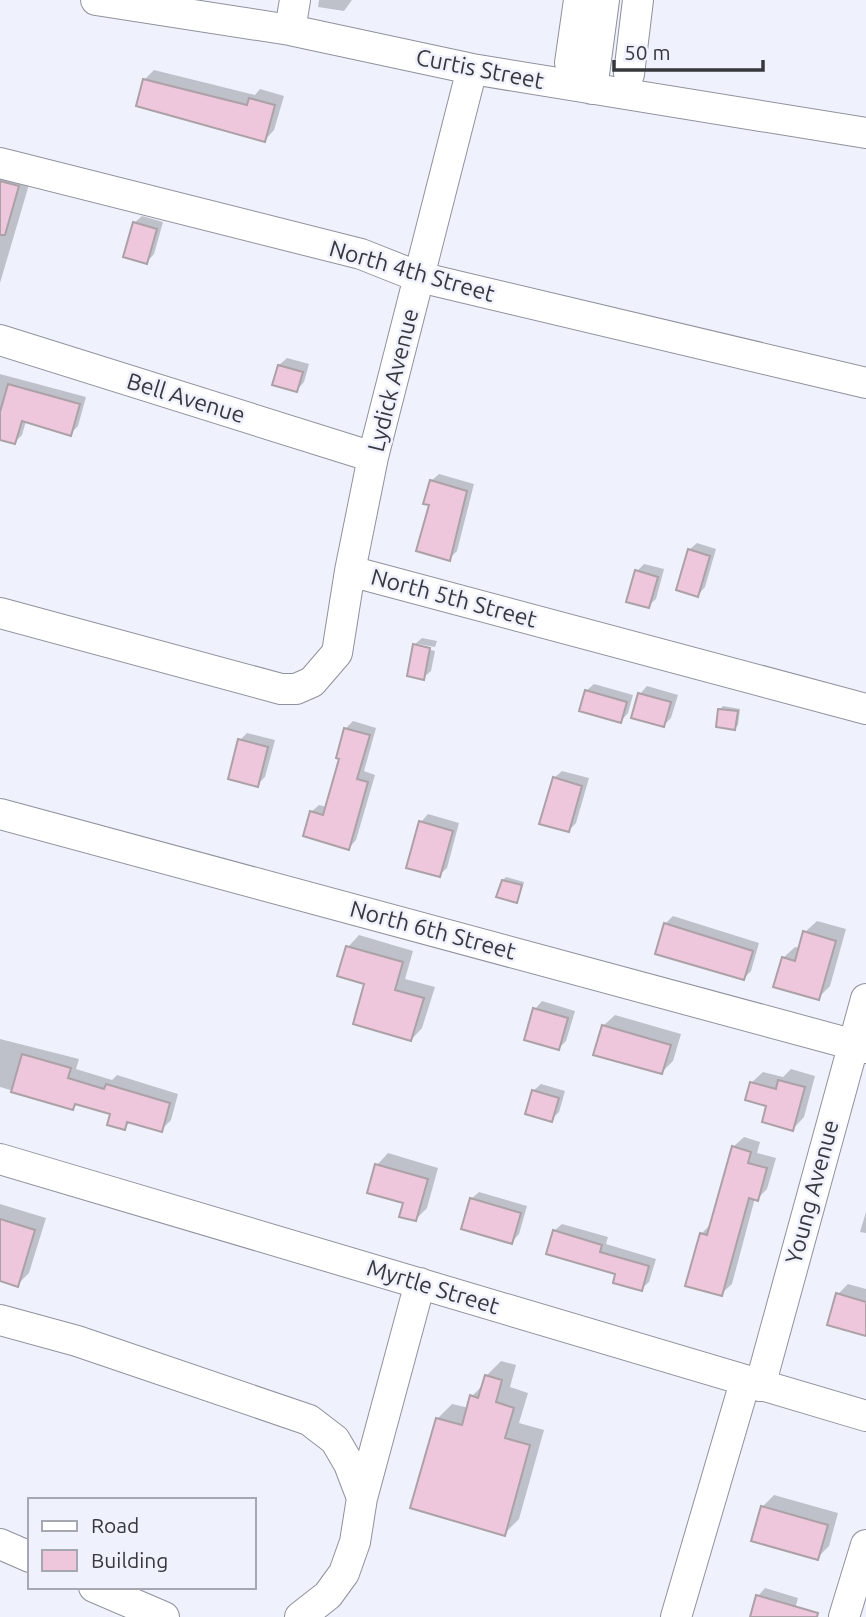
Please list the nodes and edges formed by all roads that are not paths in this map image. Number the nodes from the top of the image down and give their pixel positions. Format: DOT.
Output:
graph roads {
  1 [pos="96,0"];
  2 [pos="295,0"];
  3 [pos="579,0"];
  4 [pos="604,0"];
  5 [pos="638,0"];
  6 [pos="290,30"];
  7 [pos="570,63"];
  8 [pos="472,69"];
  9 [pos="629,74"];
  10 [pos="592,89"];
  11 [pos="866,133"];
  12 [pos="0,163"];
  13 [pos="419,277"];
  14 [pos="0,340"];
  15 [pos="866,383"];
  16 [pos="373,457"];
  17 [pos="350,571"];
  18 [pos="0,613"];
  19 [pos="866,709"];
  20 [pos="0,814"];
  21 [pos="866,999"];
  22 [pos="859,1045"];
  23 [pos="0,1159"];
  24 [pos="420,1283"];
  25 [pos="0,1320"];
  26 [pos="752,1384"];
  27 [pos="866,1416"];
  28 [pos="362,1498"];
  29 [pos="0,1544"];
  30 [pos="866,1545"];
  31 [pos="28,1557"];
  32 [pos="99,1589"];
  33 [pos="164,1617"];
  34 [pos="300,1617"];
  35 [pos="676,1617"];
  36 [pos="845,1617"];
  1 -- 6 [label="street, Curtis Street"];
  2 -- 6 [label="street"];
  3 -- 7 [label="street"];
  4 -- 10 [label="street"];
  5 -- 9 [label="street"];
  6 -- 8 [label="street, Curtis Street"];
  8 -- 10 [label="street, Curtis Street"];
  8 -- 13 [label="street, Lydick Avenue"];
  10 -- 11 [label="street, Curtis Street"];
  12 -- 13 [label="street, North 4th Street"];
  13 -- 15 [label="street, North 4th Street"];
  13 -- 16 [label="street, Lydick Avenue"];
  14 -- 16 [label="street, Bell Avenue"];
  16 -- 17 [label="street, Lydick Avenue"];
  17 -- 18 [label="street, North 5th Street"];
  17 -- 19 [label="street, North 5th Street"];
  20 -- 22 [label="street, North 6th Street"];
  21 -- 22 [label="street, Young Avenue"];
  22 -- 26 [label="street, Young Avenue"];
  23 -- 24 [label="street, Myrtle Street"];
  24 -- 26 [label="street, Myrtle Street"];
  24 -- 28 [label="street"];
  25 -- 28 [label="street"];
  26 -- 27 [label="street, Myrtle Street"];
  26 -- 35 [label="street, Young Avenue"];
  28 -- 34 [label="street"];
  29 -- 31 [label="street"];
  30 -- 36 [label="street"];
  32 -- 33 [label="street"];
}
